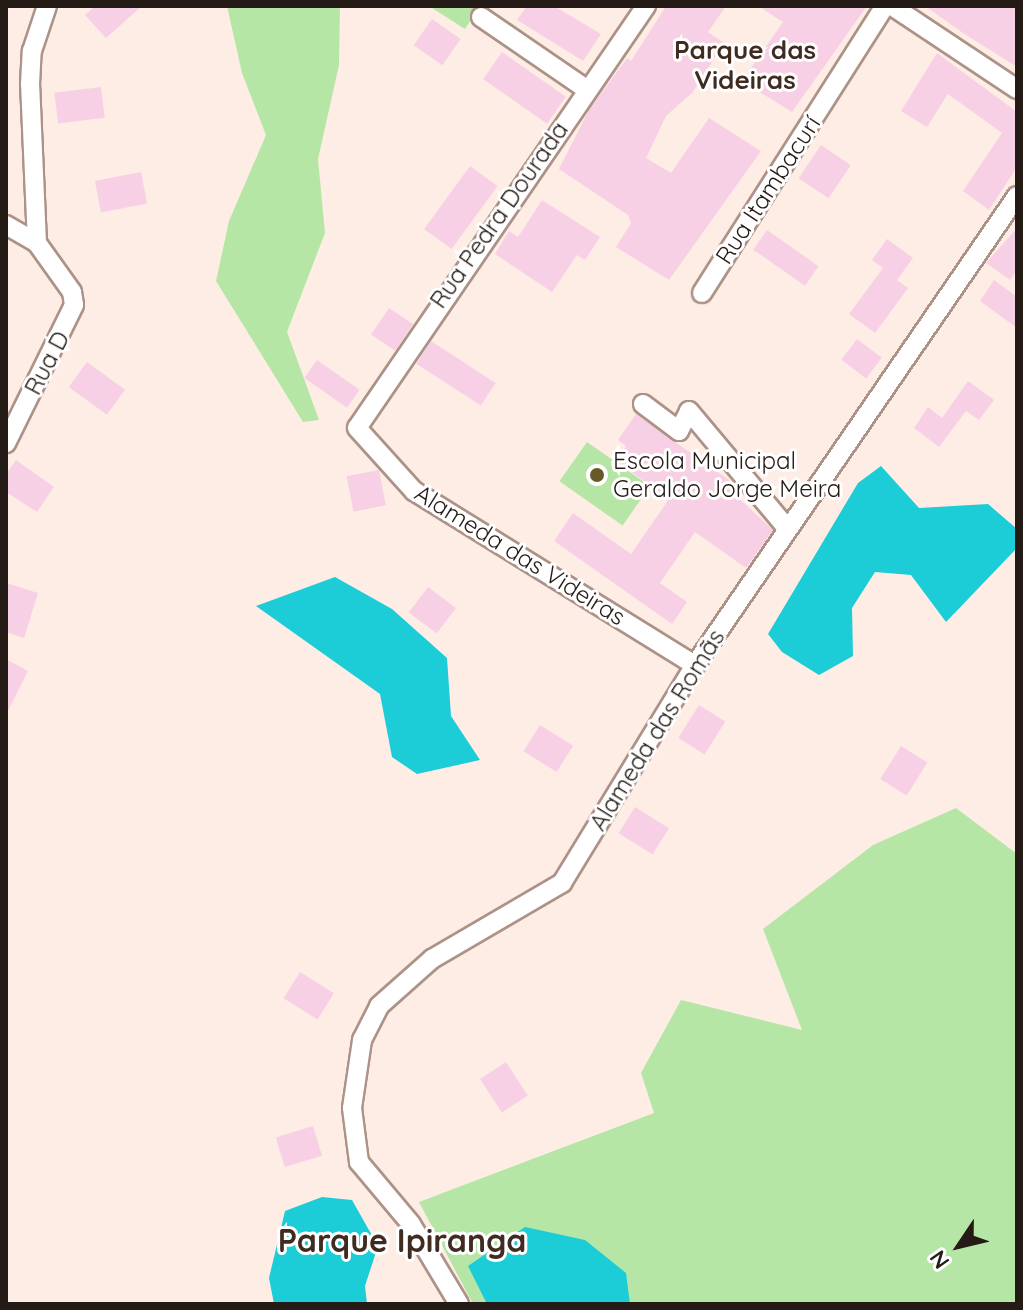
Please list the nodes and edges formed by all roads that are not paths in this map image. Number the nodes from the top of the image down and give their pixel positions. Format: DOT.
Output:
graph roads {
  1 [pos="47,6"];
  2 [pos="646,6"];
  3 [pos="885,6"];
  4 [pos="892,6"];
  5 [pos="481,17"];
  6 [pos="586,89"];
  7 [pos="1017,89"];
  8 [pos="1017,196"];
  9 [pos="6,225"];
  10 [pos="37,243"];
  11 [pos="702,293"];
  12 [pos="643,404"];
  13 [pos="357,428"];
  14 [pos="6,443"];
  15 [pos="787,528"];
  16 [pos="695,665"];
  17 [pos="459,1304"];
  1 -- 10 [label="street"];
  2 -- 6 [label="street, Rua Pedra Dourada"];
  3 -- 11 [label="street, Rua Itambacurí"];
  4 -- 7 [label="street"];
  5 -- 6 [label="street"];
  6 -- 13 [label="street, Rua Pedra Dourada"];
  8 -- 15 [label="street, Alameda das Romãs"];
  9 -- 10 [label="street"];
  10 -- 14 [label="street, Rua D"];
  12 -- 15 [label="street"];
  13 -- 16 [label="street, Alameda das Videiras"];
  15 -- 16 [label="street, Alameda das Romãs"];
  16 -- 17 [label="street, Alameda das Romãs"];
}
